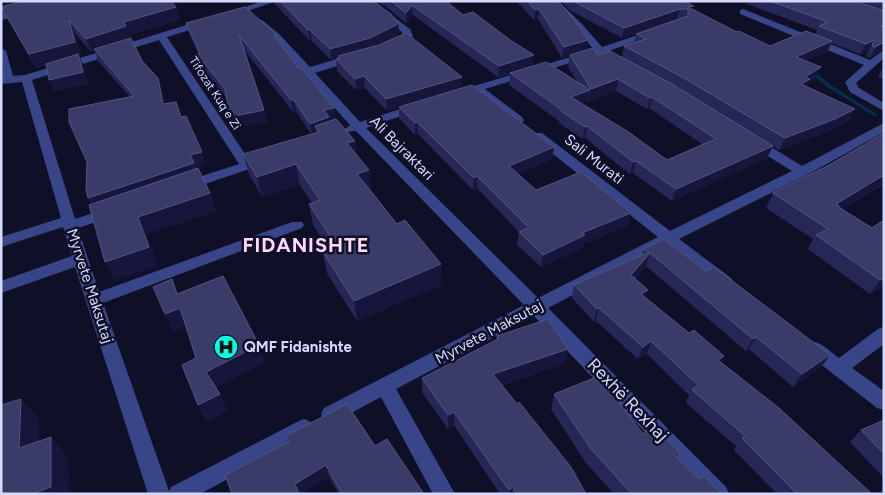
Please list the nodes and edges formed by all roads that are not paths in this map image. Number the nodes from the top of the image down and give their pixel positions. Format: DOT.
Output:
graph roads {
  1 [pos="272,1"];
  2 [pos="366,1"];
  3 [pos="553,1"];
  4 [pos="40,8"];
  5 [pos="247,9"];
  6 [pos="743,12"];
  7 [pos="1,17"];
  8 [pos="663,29"];
  9 [pos="161,35"];
  10 [pos="1,51"];
  11 [pos="600,51"];
  12 [pos="884,53"];
  13 [pos="616,60"];
  14 [pos="871,64"];
  15 [pos="309,70"];
  16 [pos="26,78"];
  17 [pos="5,80"];
  18 [pos="477,88"];
  19 [pos="449,97"];
  20 [pos="431,103"];
  21 [pos="884,108"];
  22 [pos="357,126"];
  23 [pos="884,127"];
  24 [pos="339,133"];
  25 [pos="746,137"];
  26 [pos="274,156"];
  27 [pos="246,166"];
  28 [pos="802,172"];
  29 [pos="172,191"];
  30 [pos="126,207"];
  31 [pos="69,223"];
  32 [pos="296,225"];
  33 [pos="668,238"];
  34 [pos="1,242"];
  35 [pos="80,260"];
  36 [pos="1,286"];
  37 [pos="739,292"];
  38 [pos="95,300"];
  39 [pos="537,307"];
  40 [pos="884,334"];
  41 [pos="800,339"];
  42 [pos="839,368"];
  43 [pos="384,386"];
  44 [pos="884,402"];
  45 [pos="159,494"];
  46 [pos="178,494"];
  47 [pos="445,494"];
  48 [pos="719,494"];
  1 -- 5 [label="street"];
  2 -- 15 [label="street"];
  3 -- 11 [label="street"];
  4 -- 7 [label="street"];
  5 -- 9 [label="street"];
  5 -- 15 [label="street, Ali Bajraktari"];
  6 -- 14 [label="street"];
  8 -- 11 [label="street"];
  9 -- 16 [label="street"];
  9 -- 27 [label="street, Tifozat Kuq e Zi"];
  10 -- 17 [label="street"];
  11 -- 13 [label="street"];
  11 -- 18 [label="street"];
  12 -- 14 [label="street"];
  14 -- 21 [label="street"];
  15 -- 22 [label="street, Ali Bajraktari"];
  16 -- 17 [label="street"];
  16 -- 31 [label="street, Myrvete Maksutaj"];
  18 -- 19 [label="street"];
  18 -- 33 [label="street, Sali Murati"];
  20 -- 22 [label="street"];
  22 -- 24 [label="street"];
  22 -- 39 [label="street, Ali Bajraktari"];
  23 -- 28 [label="street, Myrvete Maksutaj"];
  25 -- 28 [label="street"];
  26 -- 27 [label="street"];
  27 -- 29 [label="street"];
  28 -- 33 [label="street, Myrvete Maksutaj"];
  30 -- 31 [label="street"];
  31 -- 34 [label="street"];
  31 -- 35 [label="street, Myrvete Maksutaj"];
  32 -- 38 [label="street"];
  33 -- 37 [label="street, Sali Murati"];
  33 -- 39 [label="street, Myrvete Maksutaj"];
  35 -- 36 [label="street"];
  35 -- 38 [label="street, Myrvete Maksutaj"];
  38 -- 45 [label="street, Myrvete Maksutaj"];
  39 -- 43 [label="street, Myrvete Maksutaj"];
  39 -- 48 [label="street, Rexhë Rexhaj"];
  40 -- 42 [label="street"];
  41 -- 42 [label="street"];
  42 -- 44 [label="street"];
  43 -- 46 [label="street, Myrvete Maksutaj"];
  43 -- 47 [label="street"];
}
